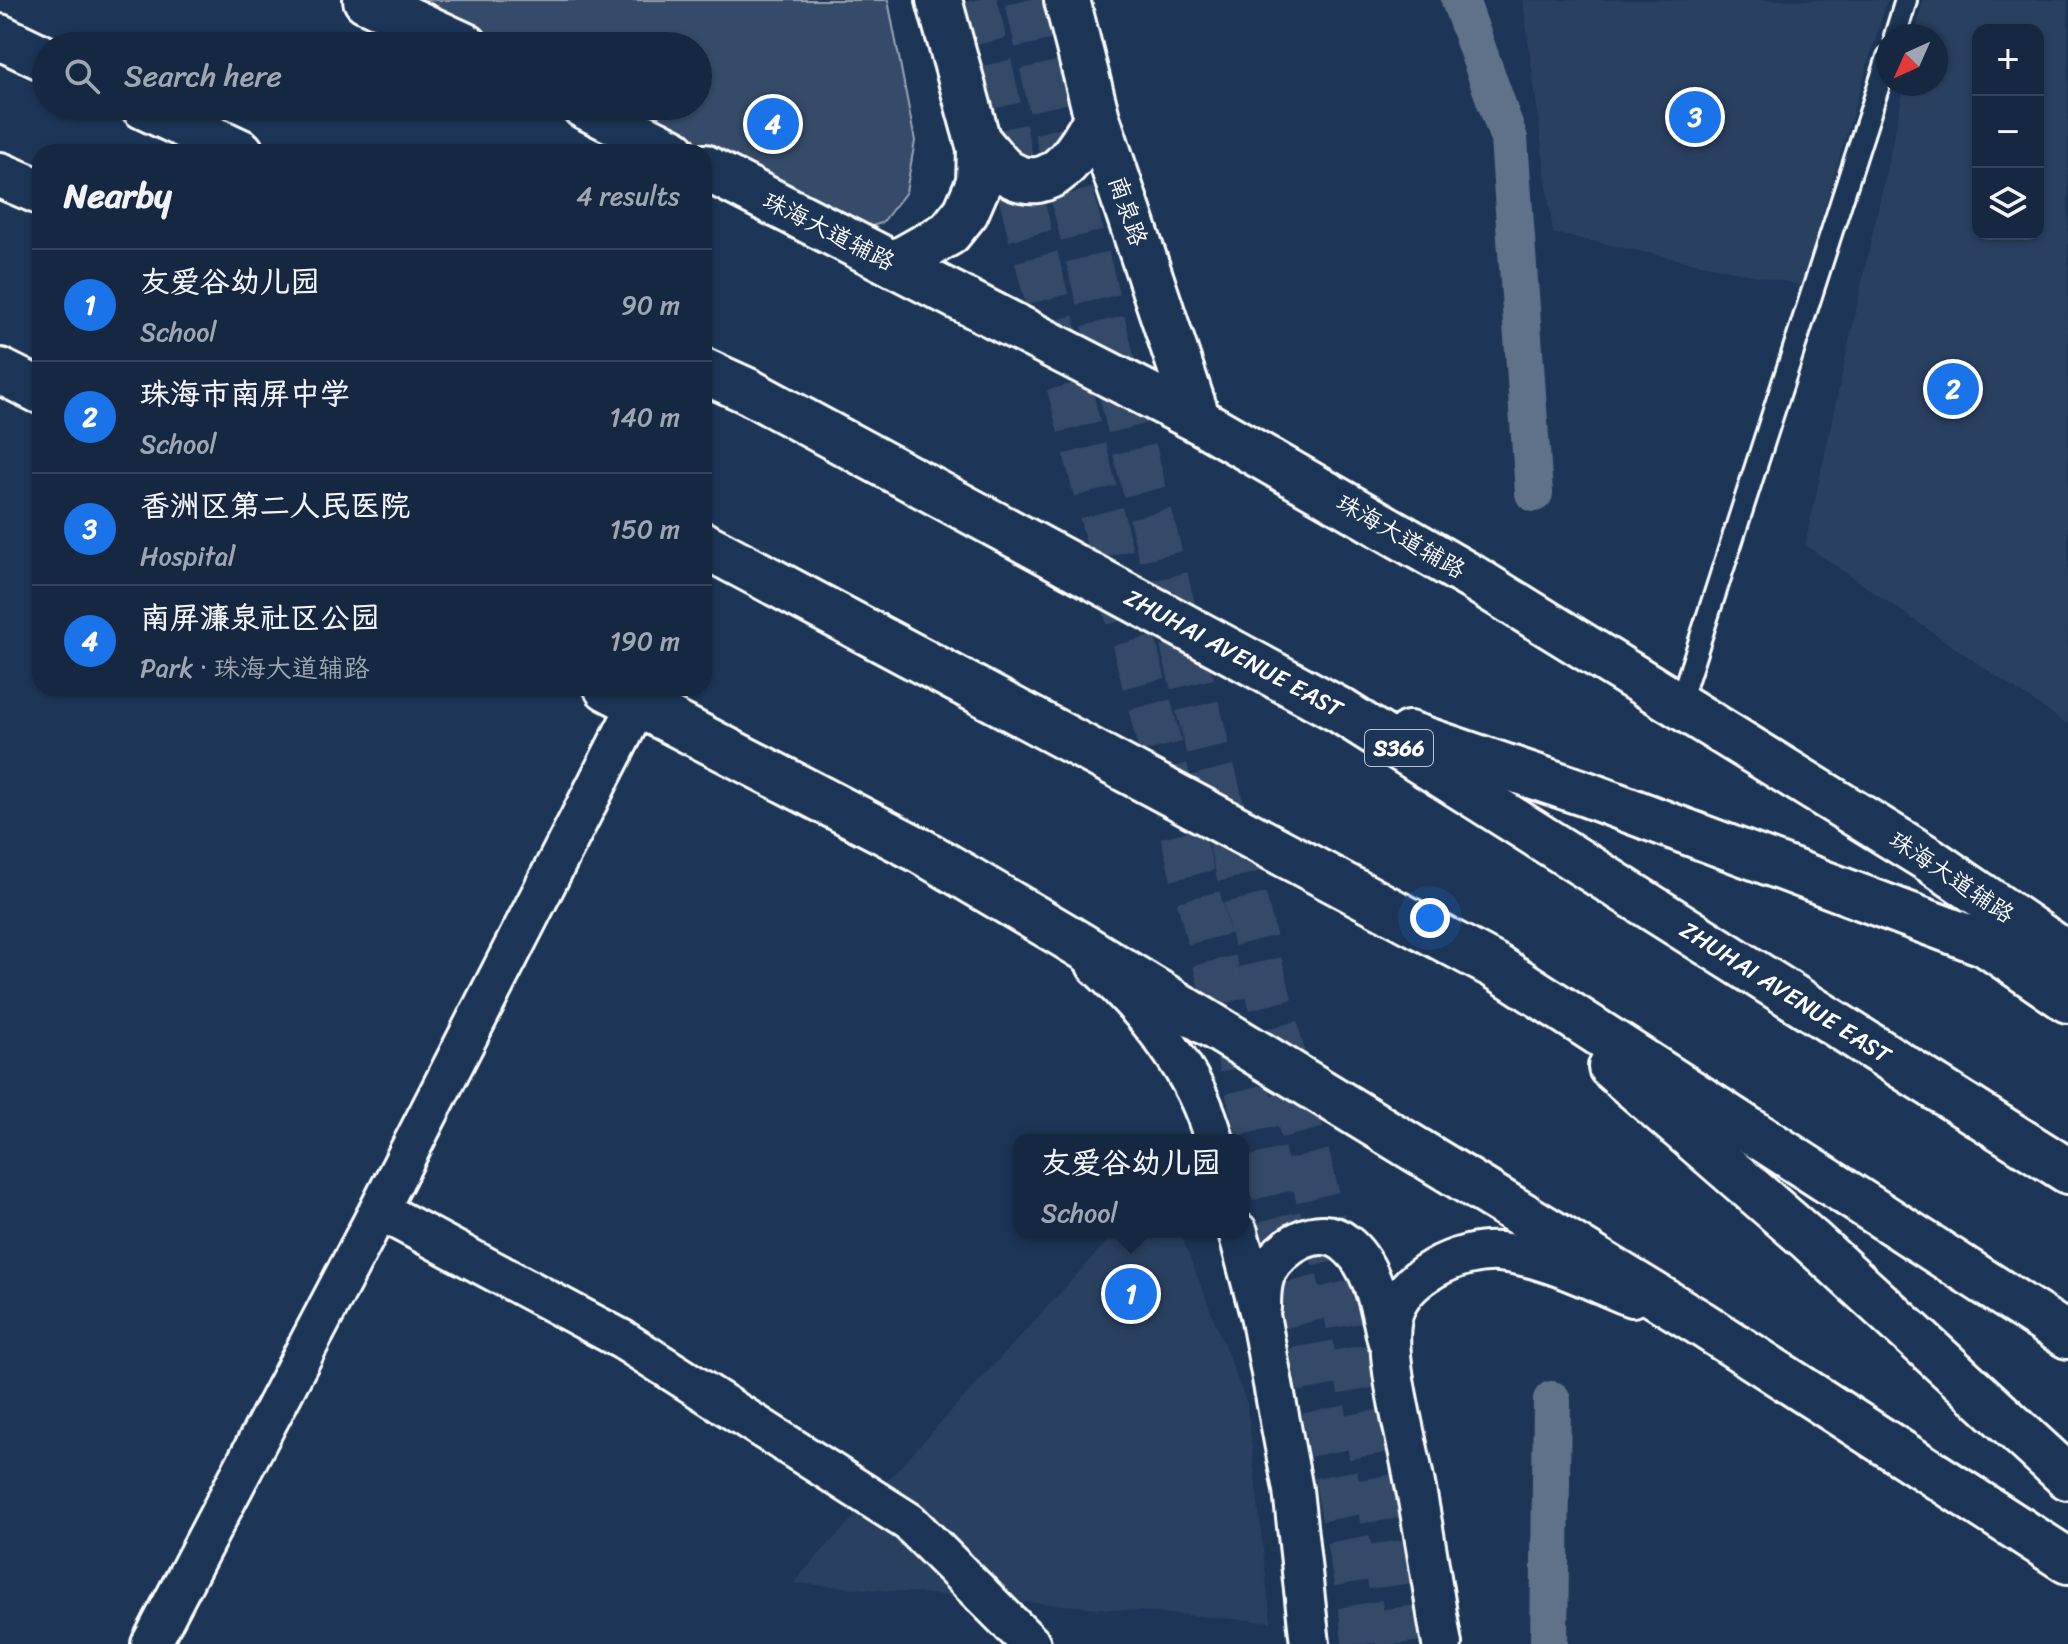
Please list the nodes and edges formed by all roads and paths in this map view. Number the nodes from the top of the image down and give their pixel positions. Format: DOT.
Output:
graph roads {
  1 [pos="366,0"];
  2 [pos="939,0"];
  3 [pos="1067,0"];
  4 [pos="1906,0"];
  5 [pos="1899,24"];
  6 [pos="436,32"];
  7 [pos="0,37"];
  8 [pos="32,52"];
  9 [pos="1876,94"];
  10 [pos="1097,118"];
  11 [pos="173,120"];
  12 [pos="611,120"];
  13 [pos="978,141"];
  14 [pos="224,144"];
  15 [pos="658,144"];
  16 [pos="712,171"];
  17 [pos="0,175"];
  18 [pos="32,189"];
  19 [pos="894,264"];
  20 [pos="0,371"];
  21 [pos="712,375"];
  22 [pos="32,387"];
  23 [pos="1198,420"];
  24 [pos="712,549"];
  25 [pos="623,696"];
  26 [pos="1679,705"];
  27 [pos="1341,711"];
  28 [pos="1062,934"];
  29 [pos="2068,955"];
  30 [pos="1495,966"];
  31 [pos="2068,1000"];
  32 [pos="1211,1134"];
  33 [pos="2068,1171"];
  34 [pos="379,1210"];
  35 [pos="1240,1238"];
  36 [pos="1260,1315"];
  37 [pos="1700,1323"];
  38 [pos="2068,1336"];
  39 [pos="1393,1369"];
  40 [pos="2068,1477"];
  41 [pos="2068,1561"];
  42 [pos="151,1644"];
  43 [pos="1031,1644"];
  44 [pos="1310,1644"];
  45 [pos="1442,1644"];
  1 -- 6 [label="main road"];
  2 -- 13 [label="main road"];
  3 -- 10 [label="main road, 南泉路"];
  4 -- 5 [label="lane"];
  7 -- 8 [label="main road"];
  9 -- 26 [label="lane"];
  10 -- 13 [label="main road"];
  10 -- 23 [label="main road, 南泉路"];
  11 -- 14 [label="main road"];
  12 -- 15 [label="main road"];
  13 -- 19 [label="main road"];
  16 -- 19 [label="main road, 珠海大道辅路"];
  17 -- 18 [label="main road"];
  19 -- 23 [label="main road, 珠海大道辅路"];
  20 -- 22 [label="main road"];
  21 -- 27 [label="main road, ZHUHAI AVENUE EAST / S366"];
  23 -- 26 [label="main road, 珠海大道辅路"];
  24 -- 30 [label="main road"];
  25 -- 28 [label="main road"];
  25 -- 34 [label="street"];
  26 -- 29 [label="main road, 珠海大道辅路"];
  27 -- 31 [label="main road"];
  27 -- 33 [label="main road, ZHUHAI AVENUE EAST / S366"];
  28 -- 32 [label="street"];
  28 -- 37 [label="main road"];
  30 -- 38 [label="main road"];
  30 -- 40 [label="main road"];
  34 -- 42 [label="street"];
  34 -- 43 [label="street"];
  35 -- 36 [label="street"];
  36 -- 39 [label="street"];
  36 -- 44 [label="street"];
  37 -- 39 [label="street"];
  37 -- 41 [label="main road"];
  39 -- 45 [label="street"];
}
